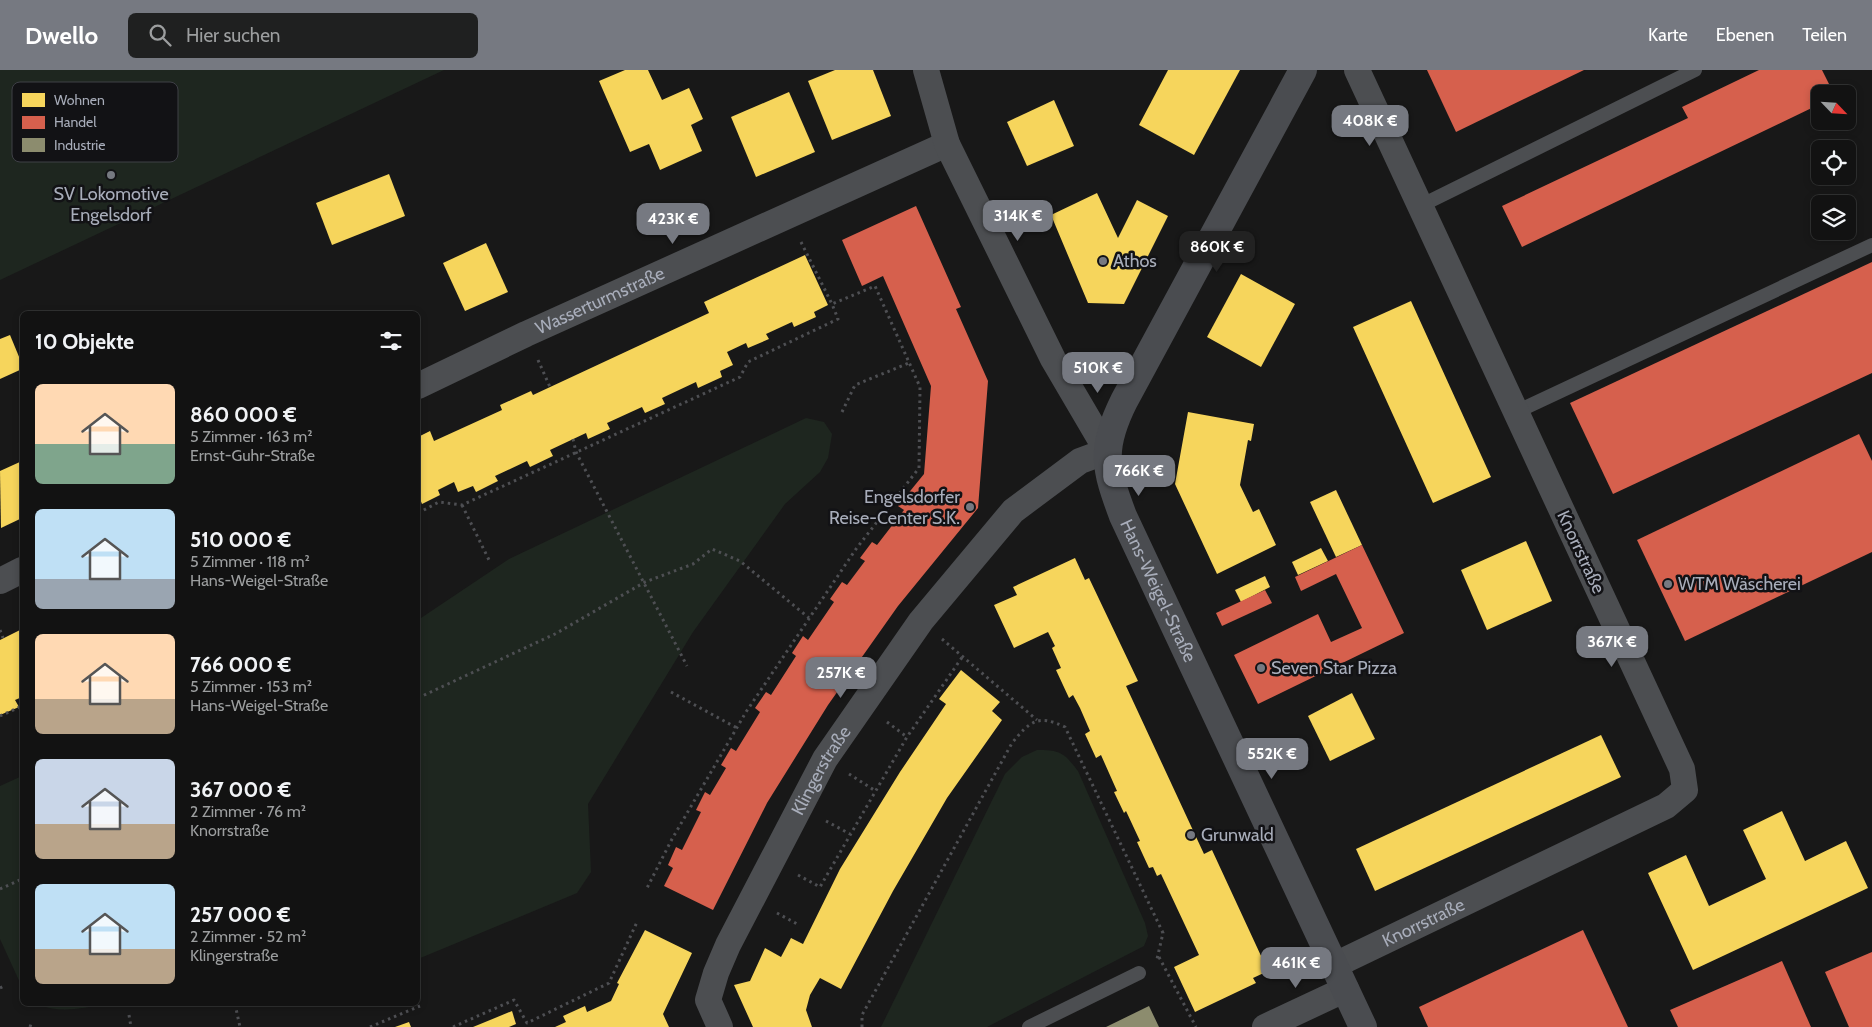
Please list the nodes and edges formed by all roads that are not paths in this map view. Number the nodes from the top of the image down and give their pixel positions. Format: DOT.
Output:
graph roads {
  1 [pos="926,70"];
  2 [pos="1302,70"];
  3 [pos="1356,70"];
  4 [pos="1695,70"];
  5 [pos="947,144"];
  6 [pos="1420,206"];
  7 [pos="1872,245"];
  8 [pos="420,385"];
  9 [pos="1516,412"];
  10 [pos="1107,451"];
  11 [pos="20,571"];
  12 [pos="0,580"];
  13 [pos="1139,973"];
  14 [pos="1341,977"];
  15 [pos="720,1027"];
  16 [pos="1029,1027"];
  17 [pos="1265,1027"];
  18 [pos="1364,1027"];
  1 -- 5 [label="street, Hans-Weigel-Straße"];
  2 -- 10 [label="street"];
  3 -- 6 [label="street, Knorrstraße"];
  4 -- 6 [label="lane"];
  5 -- 8 [label="street, Wasserturmstraße"];
  5 -- 10 [label="street, Hans-Weigel-Straße"];
  6 -- 9 [label="street, Knorrstraße"];
  7 -- 9 [label="lane"];
  9 -- 14 [label="street, Knorrstraße"];
  10 -- 14 [label="street, Hans-Weigel-Straße"];
  10 -- 15 [label="street, Klingerstraße"];
  11 -- 12 [label="street"];
  13 -- 16 [label="lane"];
  14 -- 17 [label="street"];
  14 -- 18 [label="street, Hans-Weigel-Straße"];
}
